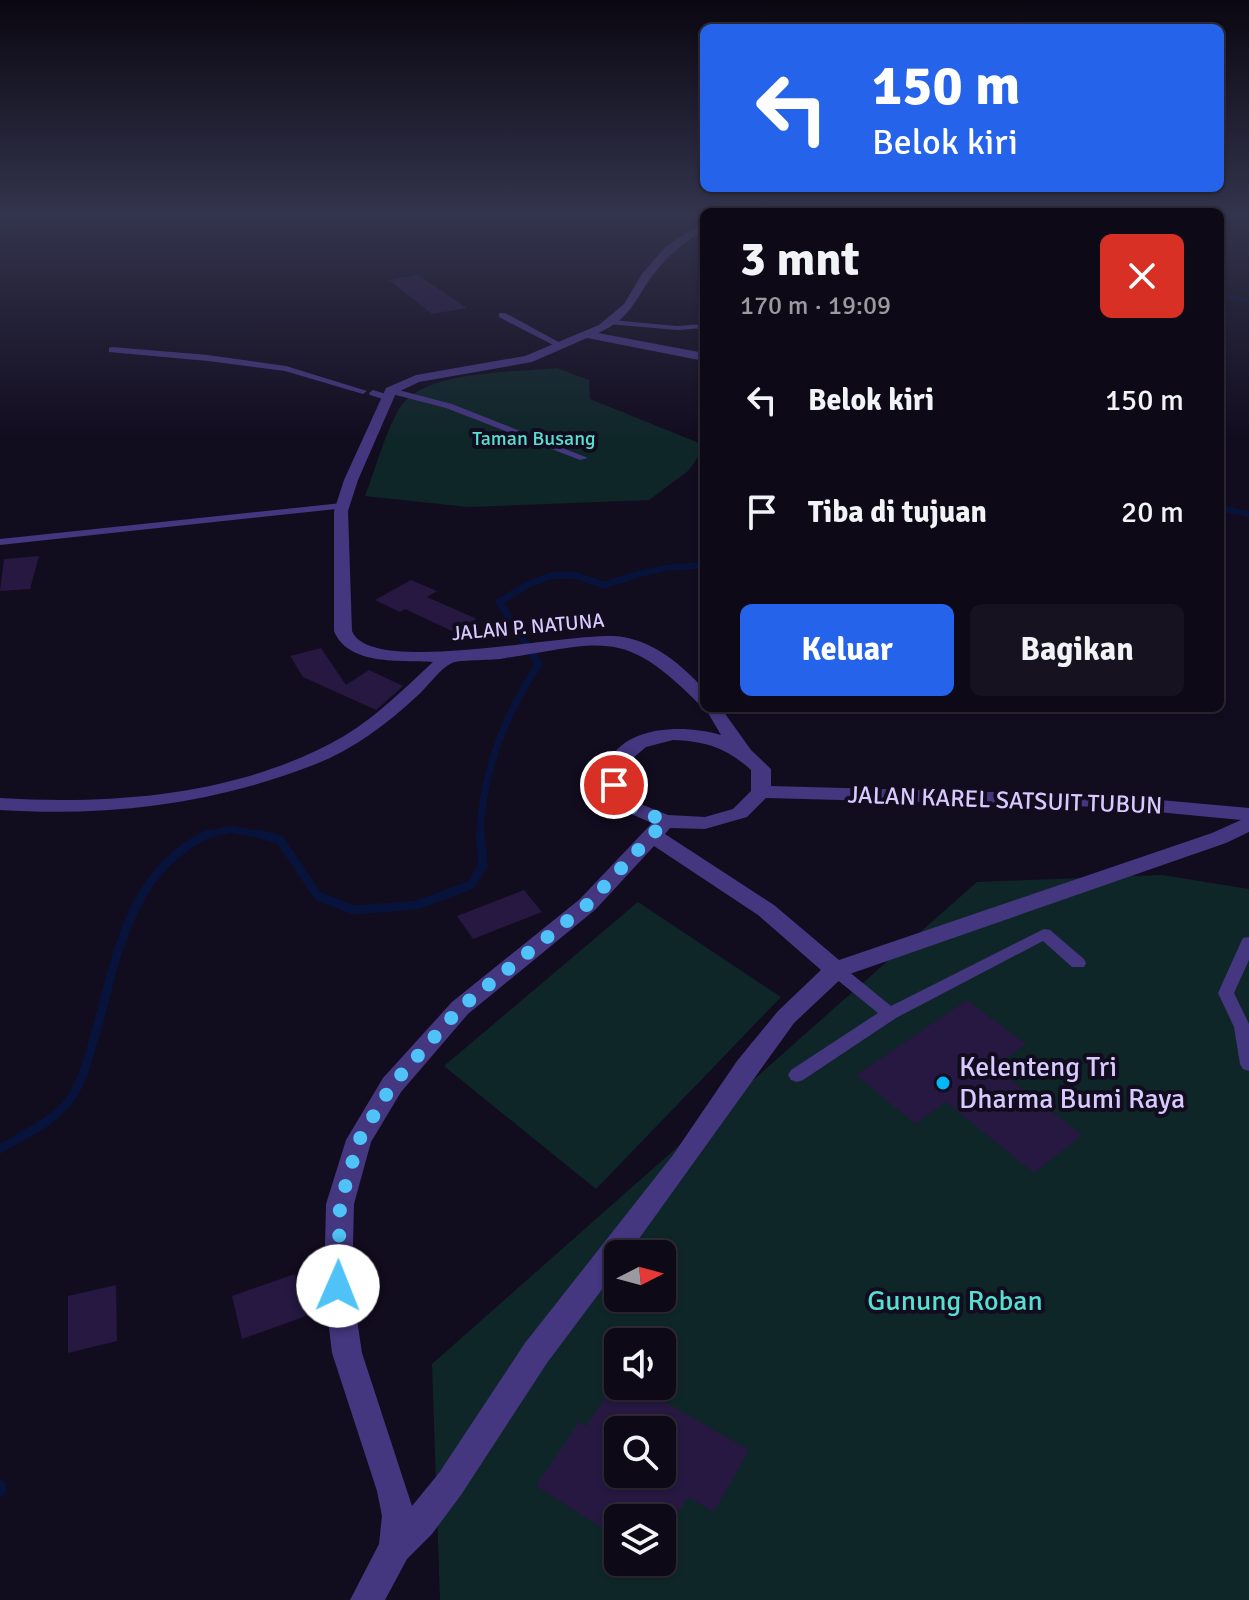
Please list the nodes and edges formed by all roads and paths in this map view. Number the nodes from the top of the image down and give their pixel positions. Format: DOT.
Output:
graph roads {
  1 [pos="640,289"];
  2 [pos="502,315"];
  3 [pos="611,322"];
  4 [pos="700,326"];
  5 [pos="588,335"];
  6 [pos="562,346"];
  7 [pos="112,350"];
  8 [pos="700,356"];
  9 [pos="379,393"];
  10 [pos="583,458"];
  11 [pos="342,506"];
  12 [pos="0,542"];
  13 [pos="448,657"];
  14 [pos="700,696"];
  15 [pos="715,712"];
  16 [pos="741,750"];
  17 [pos="761,792"];
  18 [pos="0,804"];
  19 [pos="1249,814"];
  20 [pos="1249,824"];
  21 [pos="658,828"];
  22 [pos="1247,951"];
  23 [pos="1078,963"];
  24 [pos="836,970"];
  25 [pos="890,1014"];
  26 [pos="1249,1064"];
  27 [pos="797,1075"];
  28 [pos="395,1547"];
  29 [pos="367,1600"];
  1 -- 3 [label="street"];
  2 -- 6 [label="lane"];
  3 -- 4 [label="lane"];
  3 -- 5 [label="street"];
  5 -- 6 [label="street"];
  5 -- 8 [label="street"];
  6 -- 9 [label="street"];
  7 -- 9 [label="lane"];
  9 -- 10 [label="lane"];
  9 -- 11 [label="street, JALAN P. NATUNA"];
  11 -- 12 [label="lane"];
  11 -- 13 [label="street, JALAN P. NATUNA"];
  13 -- 14 [label="street, JALAN P. NATUNA"];
  13 -- 18 [label="street"];
  15 -- 16 [label="street"];
  16 -- 17 [label="street"];
  16 -- 21 [label="street"];
  17 -- 19 [label="street, JALAN KAREL SATSUIT TUBUN"];
  17 -- 21 [label="street"];
  20 -- 24 [label="street"];
  21 -- 24 [label="street"];
  21 -- 28 [label="street"];
  22 -- 26 [label="lane"];
  23 -- 25 [label="lane"];
  24 -- 25 [label="lane"];
  24 -- 28 [label="street"];
  25 -- 27 [label="lane"];
  28 -- 29 [label="street"];
}
